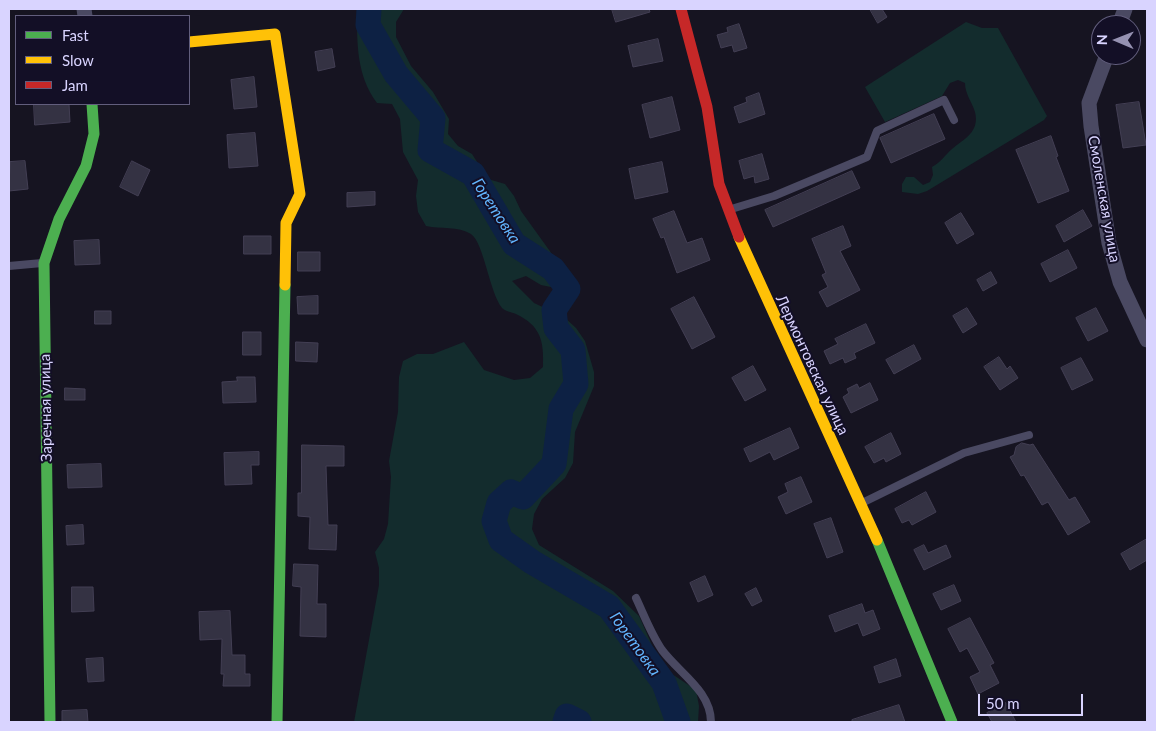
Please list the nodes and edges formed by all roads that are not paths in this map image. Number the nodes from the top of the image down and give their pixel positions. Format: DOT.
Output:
graph roads {
  1 [pos="681,9"];
  2 [pos="190,42"];
  3 [pos="1104,65"];
  4 [pos="92,105"];
  5 [pos="954,120"];
  6 [pos="727,210"];
  7 [pos="44,263"];
  8 [pos="9,266"];
  9 [pos="1147,340"];
  10 [pos="1029,435"];
  11 [pos="860,504"];
  12 [pos="636,598"];
  13 [pos="50,722"];
  14 [pos="277,722"];
  15 [pos="711,722"];
  16 [pos="952,722"];
  1 -- 6 [label="street, Лермонтовская улица"];
  2 -- 14 [label="street"];
  3 -- 9 [label="street, Смоленская улица"];
  4 -- 7 [label="street, Заречная улица"];
  5 -- 6 [label="lane"];
  6 -- 11 [label="street, Лермонтовская улица"];
  7 -- 8 [label="lane"];
  7 -- 13 [label="street, Заречная улица"];
  10 -- 11 [label="lane"];
  11 -- 16 [label="street, Лермонтовская улица"];
  12 -- 15 [label="lane"];
}
